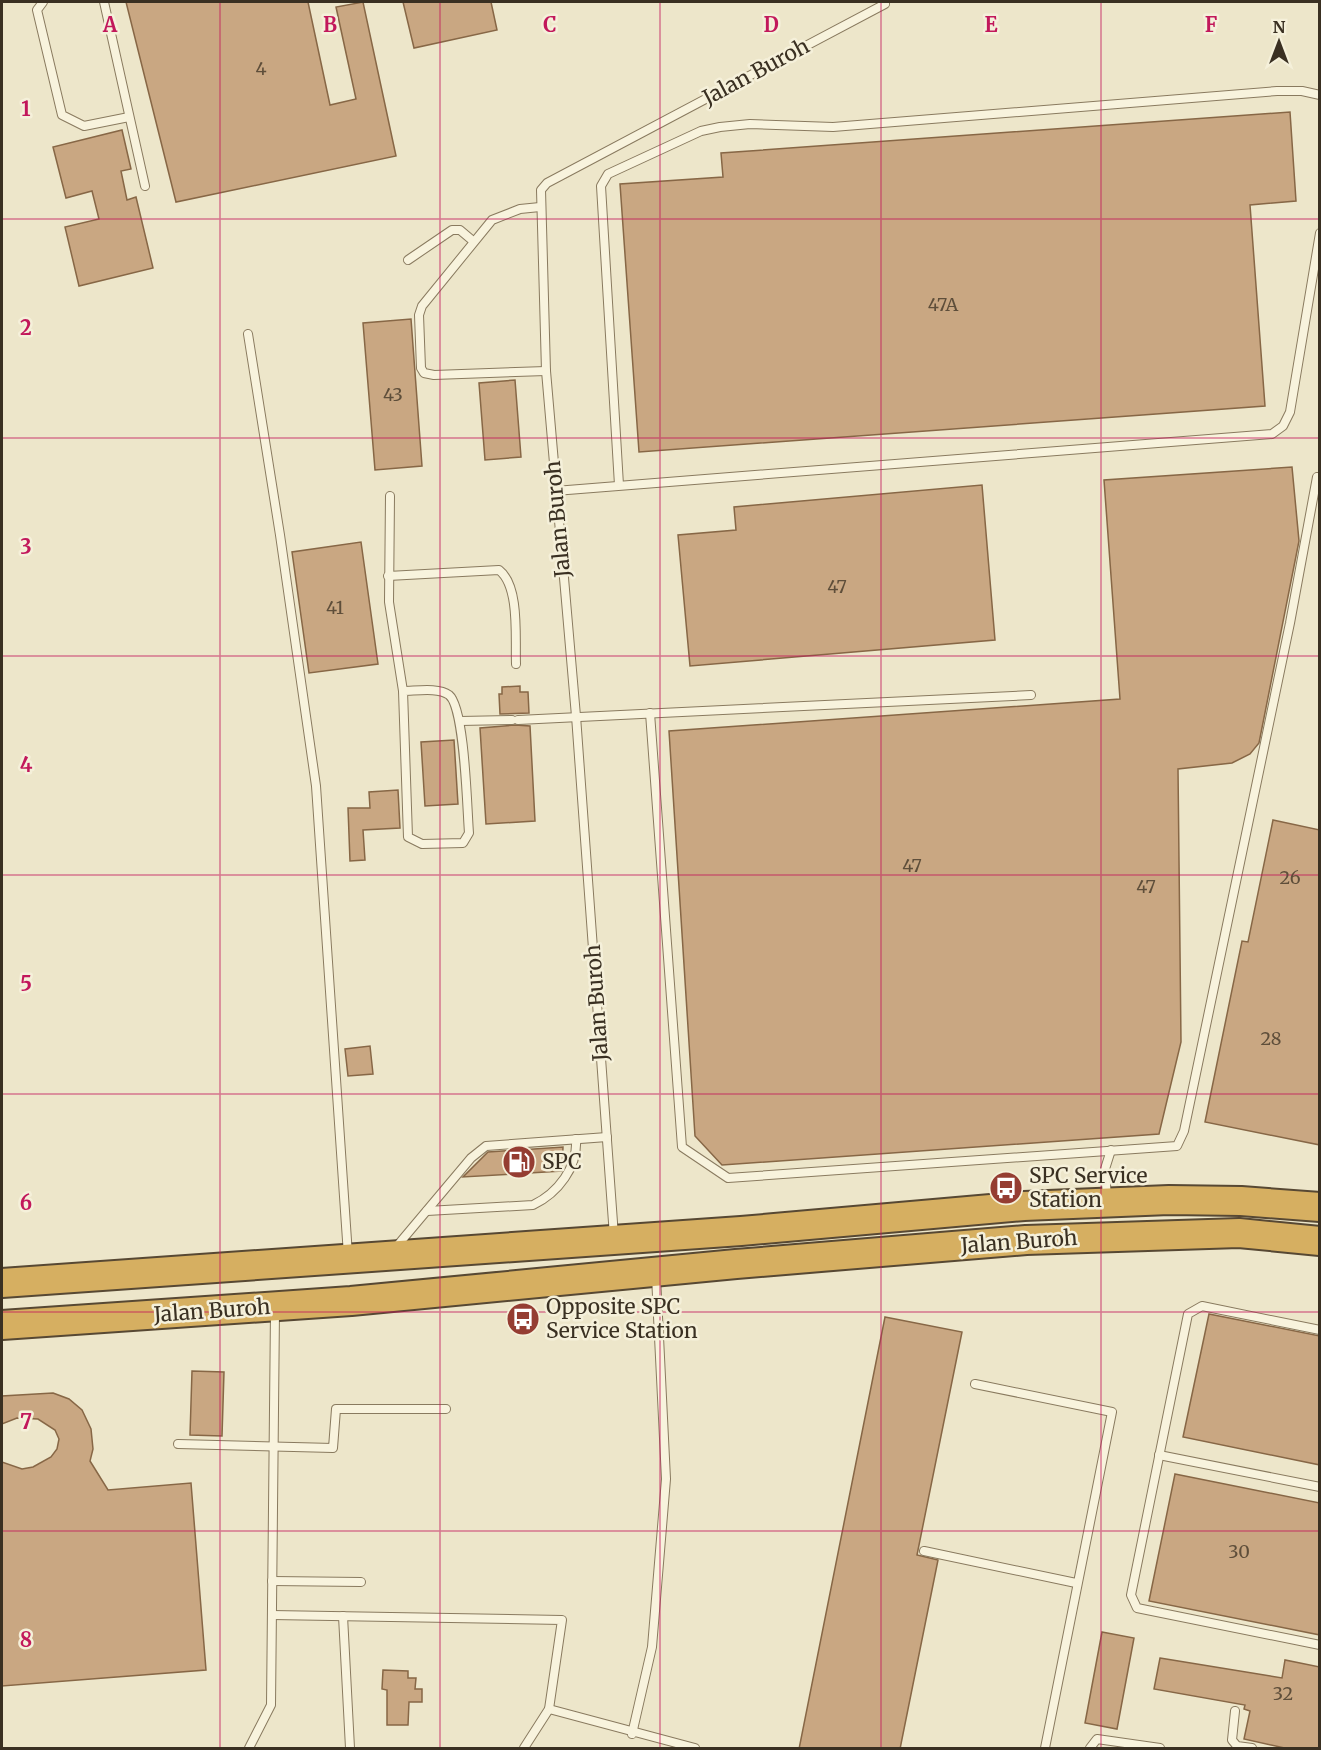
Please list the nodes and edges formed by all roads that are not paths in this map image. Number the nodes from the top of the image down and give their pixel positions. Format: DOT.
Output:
graph roads {
  1 [pos="44,2"];
  2 [pos="104,2"];
  3 [pos="885,3"];
  4 [pos="1320,95"];
  5 [pos="129,117"];
  6 [pos="145,186"];
  7 [pos="540,207"];
  8 [pos="1320,233"];
  9 [pos="473,241"];
  10 [pos="408,260"];
  11 [pos="248,334"];
  12 [pos="546,371"];
  13 [pos="1317,477"];
  14 [pos="619,485"];
  15 [pos="555,490"];
  16 [pos="390,496"];
  17 [pos="388,576"];
  18 [pos="516,664"];
  19 [pos="403,691"];
  20 [pos="1031,695"];
  21 [pos="650,713"];
  22 [pos="576,716"];
  23 [pos="460,721"];
  24 [pos="608,1137"];
  25 [pos="576,1140"];
  26 [pos="1111,1150"];
  27 [pos="1108,1203"];
  28 [pos="1320,1207"];
  29 [pos="427,1211"];
  30 [pos="614,1239"];
  31 [pos="1320,1241"];
  32 [pos="389,1256"];
  33 [pos="348,1259"];
  34 [pos="656,1272"];
  35 [pos="2,1283"];
  36 [pos="275,1306"];
  37 [pos="2,1325"];
  38 [pos="1320,1330"];
  39 [pos="975,1383"];
  40 [pos="446,1409"];
  41 [pos="178,1444"];
  42 [pos="274,1445"];
  43 [pos="1160,1455"];
  44 [pos="1320,1487"];
  45 [pos="924,1551"];
  46 [pos="272,1581"];
  47 [pos="361,1582"];
  48 [pos="1076,1583"];
  49 [pos="272,1615"];
  50 [pos="343,1616"];
  51 [pos="1320,1645"];
  52 [pos="549,1709"];
  53 [pos="1235,1711"];
  54 [pos="632,1734"];
  55 [pos="664,1745"];
  56 [pos="249,1749"];
  57 [pos="350,1749"];
  58 [pos="524,1749"];
  59 [pos="695,1749"];
  60 [pos="1045,1749"];
  61 [pos="1090,1749"];
  62 [pos="1160,1749"];
  63 [pos="1252,1749"];
  1 -- 5 [label="lane"];
  2 -- 5 [label="lane"];
  3 -- 7 [label="lane, Jalan Buroh"];
  4 -- 14 [label="lane"];
  5 -- 6 [label="lane"];
  7 -- 9 [label="lane"];
  7 -- 12 [label="lane, Jalan Buroh"];
  8 -- 14 [label="lane"];
  9 -- 10 [label="lane"];
  9 -- 12 [label="lane"];
  11 -- 33 [label="lane"];
  12 -- 15 [label="lane, Jalan Buroh"];
  13 -- 26 [label="lane"];
  14 -- 15 [label="lane"];
  15 -- 22 [label="lane, Jalan Buroh"];
  16 -- 17 [label="lane"];
  17 -- 18 [label="lane"];
  17 -- 19 [label="lane"];
  19 -- 23 [label="lane"];
  19 -- 23 [label="lane"];
  20 -- 21 [label="lane"];
  21 -- 22 [label="lane"];
  21 -- 26 [label="lane"];
  22 -- 23 [label="lane"];
  22 -- 24 [label="lane, Jalan Buroh"];
  24 -- 25 [label="lane"];
  24 -- 30 [label="lane, Jalan Buroh"];
  25 -- 29 [label="lane"];
  25 -- 29 [label="lane"];
  26 -- 27 [label="lane"];
  27 -- 28 [label="highway, Jalan Buroh"];
  27 -- 30 [label="highway, Jalan Buroh"];
  29 -- 32 [label="lane"];
  30 -- 32 [label="highway, Jalan Buroh"];
  31 -- 34 [label="highway, Jalan Buroh"];
  32 -- 33 [label="highway, Jalan Buroh"];
  33 -- 35 [label="highway, Jalan Buroh"];
  34 -- 36 [label="highway, Jalan Buroh"];
  34 -- 54 [label="lane"];
  36 -- 37 [label="highway, Jalan Buroh"];
  36 -- 42 [label="lane"];
  38 -- 43 [label="lane"];
  39 -- 48 [label="lane"];
  40 -- 42 [label="lane"];
  41 -- 42 [label="lane"];
  42 -- 46 [label="lane"];
  43 -- 44 [label="lane"];
  43 -- 51 [label="lane"];
  45 -- 48 [label="lane"];
  46 -- 47 [label="lane"];
  46 -- 49 [label="lane"];
  48 -- 60 [label="lane"];
  49 -- 50 [label="lane"];
  49 -- 56 [label="lane"];
  50 -- 52 [label="lane"];
  50 -- 57 [label="lane"];
  52 -- 54 [label="lane"];
  52 -- 58 [label="lane"];
  53 -- 63 [label="lane"];
  54 -- 55 [label="lane"];
  55 -- 59 [label="lane"];
  61 -- 62 [label="lane"];
}
